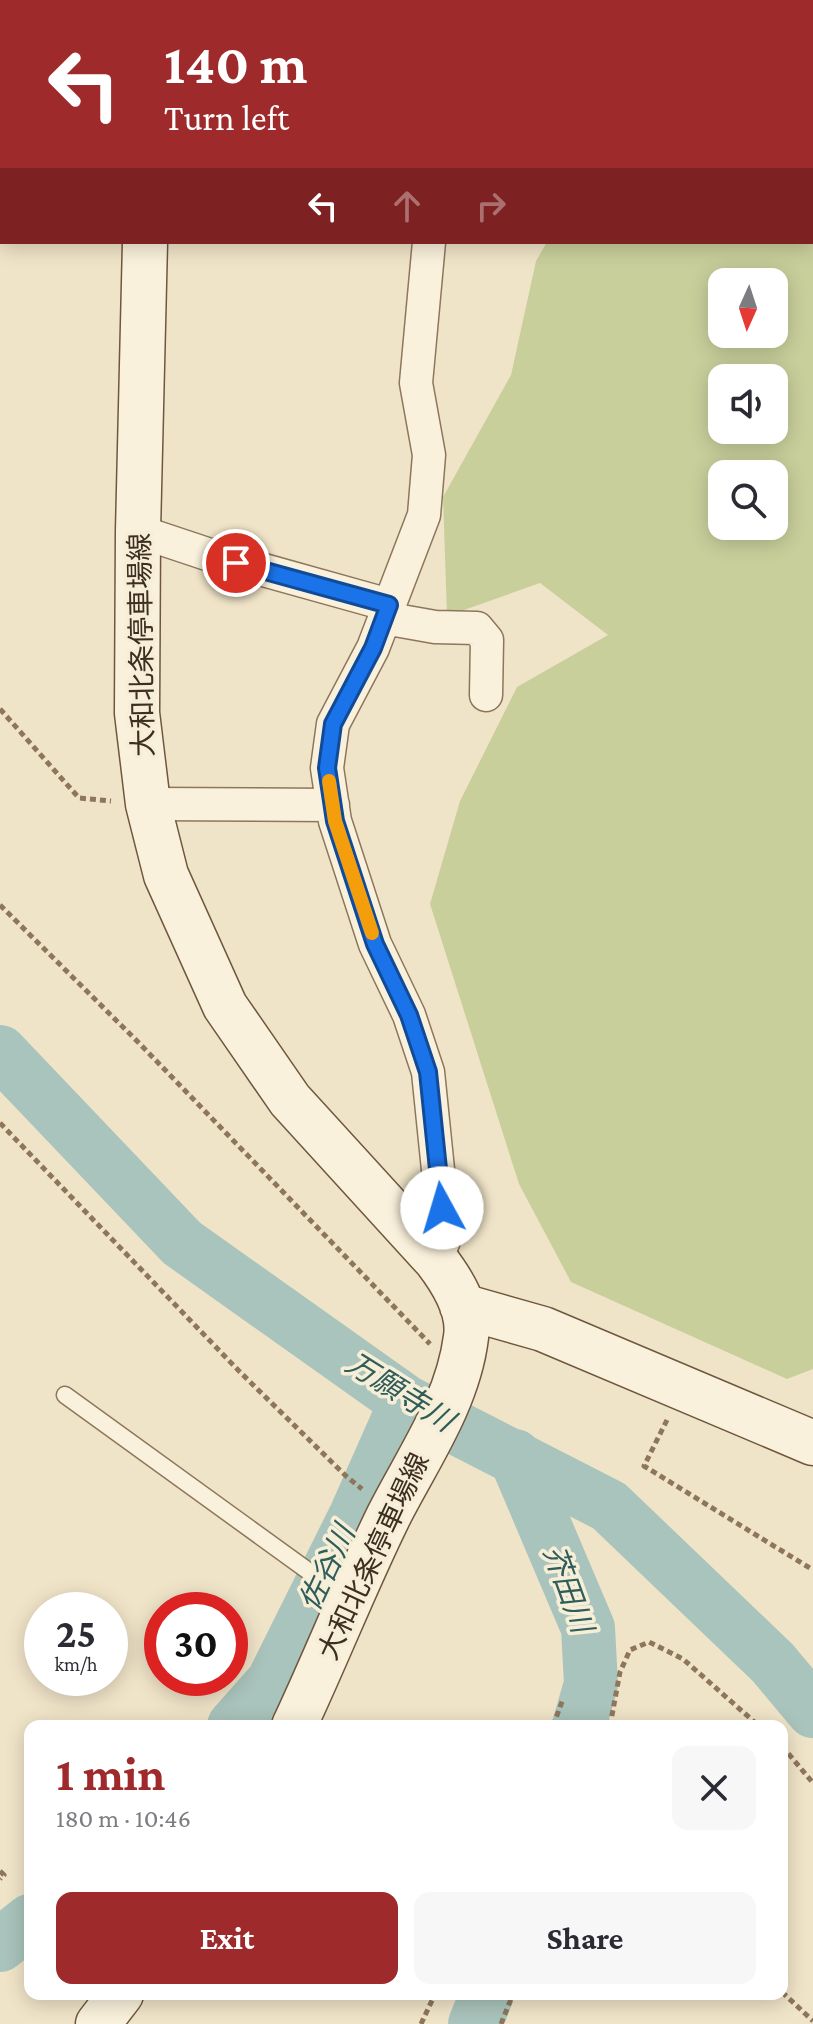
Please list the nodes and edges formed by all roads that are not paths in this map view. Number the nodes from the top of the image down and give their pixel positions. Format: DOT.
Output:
graph roads {
  1 [pos="145,244"];
  2 [pos="429,244"];
  3 [pos="138,531"];
  4 [pos="387,611"];
  5 [pos="486,695"];
  6 [pos="148,804"];
  7 [pos="333,805"];
  8 [pos="436,1260"];
  9 [pos="462,1306"];
  10 [pos="65,1395"];
  11 [pos="813,1443"];
  12 [pos="348,1593"];
  13 [pos="296,1720"];
  14 [pos="116,2000"];
  15 [pos="98,2024"];
  1 -- 3 [label="main road, 大和北条停車場線"];
  2 -- 4 [label="street"];
  3 -- 4 [label="street"];
  3 -- 6 [label="main road, 大和北条停車場線"];
  4 -- 5 [label="street"];
  4 -- 7 [label="street"];
  6 -- 7 [label="street"];
  6 -- 8 [label="main road, 大和北条停車場線"];
  7 -- 8 [label="street"];
  8 -- 9 [label="main road, 大和北条停車場線"];
  9 -- 11 [label="main road"];
  9 -- 12 [label="main road, 大和北条停車場線"];
  10 -- 12 [label="lane"];
  12 -- 13 [label="main road, 大和北条停車場線"];
  14 -- 15 [label="main road"];
}
